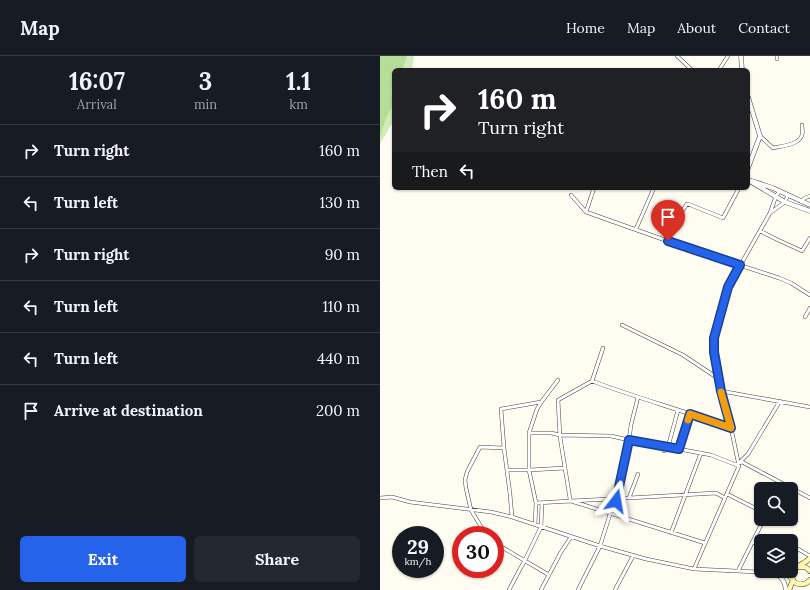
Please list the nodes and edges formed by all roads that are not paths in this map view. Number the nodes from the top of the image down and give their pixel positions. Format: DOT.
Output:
graph roads {
  1 [pos="677,56"];
  2 [pos="728,56"];
  3 [pos="741,56"];
  4 [pos="690,68"];
  5 [pos="720,68"];
  6 [pos="742,68"];
  7 [pos="750,104"];
  8 [pos="802,125"];
  9 [pos="760,136"];
  10 [pos="750,164"];
  11 [pos="750,181"];
  12 [pos="750,181"];
  13 [pos="593,190"];
  14 [pos="653,190"];
  15 [pos="738,190"];
  16 [pos="780,191"];
  17 [pos="572,195"];
  18 [pos="788,195"];
  19 [pos="776,196"];
  20 [pos="810,196"];
  21 [pos="801,201"];
  22 [pos="785,202"];
  23 [pos="810,205"];
  24 [pos="810,211"];
  25 [pos="586,212"];
  26 [pos="770,213"];
  27 [pos="636,229"];
  28 [pos="760,231"];
  29 [pos="810,238"];
  30 [pos="668,241"];
  31 [pos="740,265"];
  32 [pos="810,295"];
  33 [pos="810,308"];
  34 [pos="805,317"];
  35 [pos="622,325"];
  36 [pos="602,348"];
  37 [pos="718,378"];
  38 [pos="558,380"];
  39 [pos="592,381"];
  40 [pos="721,391"];
  41 [pos="638,396"];
  42 [pos="780,401"];
  43 [pos="541,402"];
  44 [pos="810,407"];
  45 [pos="678,410"];
  46 [pos="690,414"];
  47 [pos="731,428"];
  48 [pos="529,433"];
  49 [pos="560,435"];
  50 [pos="629,440"];
  51 [pos="668,446"];
  52 [pos="504,448"];
  53 [pos="679,449"];
  54 [pos="664,451"];
  55 [pos="701,453"];
  56 [pos="739,465"];
  57 [pos="565,468"];
  58 [pos="507,470"];
  59 [pos="529,470"];
  60 [pos="638,474"];
  61 [pos="780,482"];
  62 [pos="798,492"];
  63 [pos="727,494"];
  64 [pos="685,495"];
  65 [pos="380,498"];
  66 [pos="629,498"];
  67 [pos="725,498"];
  68 [pos="810,498"];
  69 [pos="616,499"];
  70 [pos="572,501"];
  71 [pos="536,503"];
  72 [pos="542,503"];
  73 [pos="754,508"];
  74 [pos="471,510"];
  75 [pos="610,514"];
  76 [pos="512,517"];
  77 [pos="535,525"];
  78 [pos="481,526"];
  79 [pos="760,526"];
  80 [pos="541,527"];
  81 [pos="671,533"];
  82 [pos="571,537"];
  83 [pos="752,542"];
  84 [pos="705,543"];
  85 [pos="600,546"];
  86 [pos="504,548"];
  87 [pos="798,549"];
  88 [pos="633,556"];
  89 [pos="810,557"];
  90 [pos="525,561"];
  91 [pos="798,566"];
  92 [pos="798,568"];
  93 [pos="694,569"];
  94 [pos="738,571"];
  95 [pos="810,571"];
  96 [pos="754,572"];
  97 [pos="549,575"];
  98 [pos="782,578"];
  99 [pos="793,580"];
  100 [pos="808,583"];
  101 [pos="509,590"];
  102 [pos="541,590"];
  103 [pos="578,590"];
  104 [pos="615,590"];
  105 [pos="786,590"];
  106 [pos="789,590"];
  107 [pos="797,590"];
  1 -- 4 [label="street"];
  2 -- 5 [label="street"];
  3 -- 6 [label="street"];
  7 -- 9 [label="street"];
  8 -- 9 [label="street"];
  9 -- 10 [label="street"];
  11 -- 16 [label="street"];
  12 -- 19 [label="street"];
  13 -- 25 [label="street"];
  14 -- 27 [label="street"];
  15 -- 30 [label="street"];
  16 -- 18 [label="street"];
  16 -- 19 [label="street"];
  17 -- 25 [label="street"];
  18 -- 21 [label="street"];
  18 -- 22 [label="street"];
  19 -- 22 [label="street"];
  19 -- 26 [label="street"];
  20 -- 21 [label="street"];
  21 -- 23 [label="street"];
  22 -- 24 [label="street"];
  22 -- 26 [label="street"];
  25 -- 27 [label="street"];
  26 -- 28 [label="street"];
  27 -- 30 [label="street"];
  28 -- 29 [label="street"];
  28 -- 31 [label="street"];
  30 -- 31 [label="street"];
  31 -- 32 [label="street"];
  31 -- 37 [label="street"];
  33 -- 34 [label="street"];
  35 -- 37 [label="street"];
  36 -- 39 [label="street"];
  37 -- 40 [label="street"];
  38 -- 43 [label="street"];
  39 -- 41 [label="street"];
  39 -- 49 [label="street"];
  40 -- 42 [label="street"];
  40 -- 47 [label="street"];
  41 -- 45 [label="street"];
  41 -- 50 [label="street"];
  42 -- 44 [label="street"];
  42 -- 56 [label="street"];
  43 -- 48 [label="street"];
  43 -- 52 [label="street"];
  45 -- 46 [label="street"];
  45 -- 51 [label="street"];
  46 -- 47 [label="street"];
  46 -- 53 [label="street"];
  47 -- 56 [label="street"];
  48 -- 49 [label="street"];
  48 -- 59 [label="street"];
  49 -- 50 [label="street"];
  49 -- 57 [label="street"];
  50 -- 51 [label="street"];
  50 -- 69 [label="street"];
  51 -- 53 [label="street"];
  51 -- 54 [label="street"];
  52 -- 58 [label="street"];
  52 -- 74 [label="street"];
  53 -- 55 [label="street"];
  55 -- 56 [label="street"];
  55 -- 64 [label="street"];
  56 -- 61 [label="street"];
  56 -- 63 [label="street"];
  57 -- 59 [label="street"];
  57 -- 70 [label="street"];
  58 -- 59 [label="street"];
  58 -- 76 [label="street"];
  59 -- 71 [label="street"];
  60 -- 66 [label="street"];
  62 -- 68 [label="street"];
  63 -- 67 [label="street"];
  63 -- 73 [label="street"];
  64 -- 66 [label="street"];
  64 -- 67 [label="street"];
  64 -- 81 [label="street"];
  65 -- 74 [label="street"];
  66 -- 69 [label="street"];
  67 -- 84 [label="street"];
  69 -- 70 [label="street"];
  69 -- 75 [label="street"];
  70 -- 72 [label="street"];
  70 -- 75 [label="street"];
  71 -- 72 [label="street"];
  71 -- 77 [label="street"];
  72 -- 80 [label="street"];
  74 -- 76 [label="street"];
  74 -- 78 [label="street"];
  75 -- 81 [label="street"];
  75 -- 85 [label="street"];
  76 -- 77 [label="street"];
  77 -- 80 [label="street"];
  79 -- 83 [label="street"];
  80 -- 82 [label="street"];
  80 -- 90 [label="street"];
  81 -- 84 [label="street"];
  82 -- 85 [label="street"];
  82 -- 97 [label="street"];
  83 -- 94 [label="street"];
  84 -- 93 [label="street"];
  85 -- 88 [label="street"];
  85 -- 103 [label="street"];
  86 -- 90 [label="street"];
  87 -- 89 [label="street"];
  88 -- 93 [label="street"];
  88 -- 104 [label="street"];
  89 -- 91 [label="main road"];
  90 -- 97 [label="street"];
  90 -- 101 [label="street"];
  92 -- 95 [label="main road"];
  93 -- 94 [label="street"];
  94 -- 96 [label="street"];
  97 -- 102 [label="street"];
  98 -- 105 [label="street"];
  99 -- 100 [label="main road"];
  99 -- 106 [label="main road"];
  100 -- 107 [label="main road"];
}
